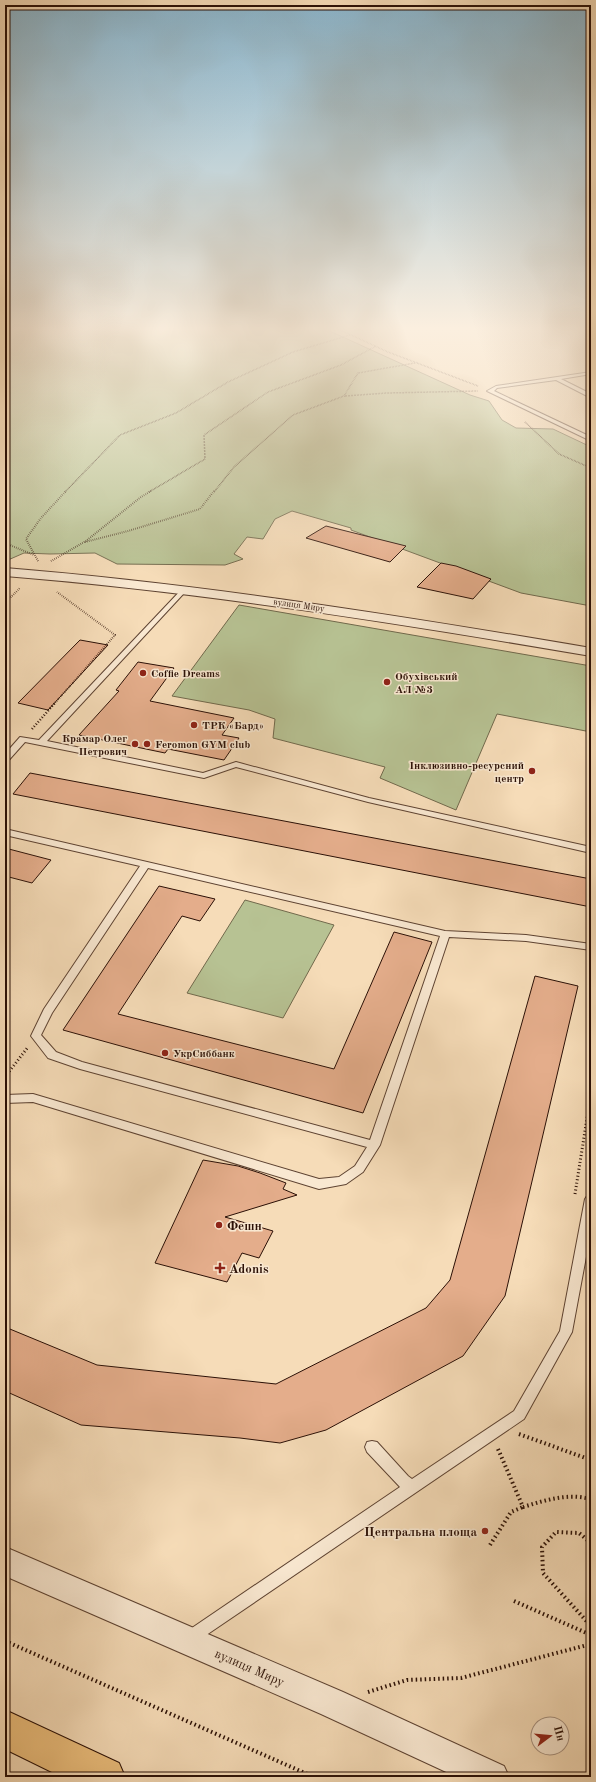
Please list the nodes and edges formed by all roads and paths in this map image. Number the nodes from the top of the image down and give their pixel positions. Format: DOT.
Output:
graph roads {
  1 [pos="177,411"];
  2 [pos="239,411"];
  3 [pos="303,411"];
  4 [pos="515,411"];
  5 [pos="533,411"];
  6 [pos="591,439"];
  7 [pos="591,468"];
  8 [pos="5,543"];
  9 [pos="81,543"];
  10 [pos="35,555"];
  11 [pos="47,563"];
  12 [pos="37,571"];
  13 [pos="5,572"];
  14 [pos="184,590"];
  15 [pos="591,652"];
  16 [pos="23,739"];
  17 [pos="41,743"];
  18 [pos="5,759"];
  19 [pos="5,832"];
  20 [pos="591,850"];
  21 [pos="145,865"];
  22 [pos="445,934"];
  23 [pos="591,947"];
  24 [pos="36,1036"];
  25 [pos="5,1077"];
  26 [pos="5,1099"];
  27 [pos="374,1145"];
  28 [pos="591,1199"];
  29 [pos="491,1434"];
  30 [pos="372,1447"];
  31 [pos="591,1460"];
  32 [pos="412,1487"];
  33 [pos="591,1499"];
  34 [pos="523,1507"];
  35 [pos="591,1544"];
  36 [pos="490,1545"];
  37 [pos="5,1561"];
  38 [pos="514,1601"];
  39 [pos="591,1626"];
  40 [pos="591,1635"];
  41 [pos="187,1640"];
  42 [pos="5,1641"];
  43 [pos="591,1644"];
  44 [pos="332,1703"];
  45 [pos="5,1729"];
  46 [pos="105,1777"];
  47 [pos="314,1777"];
  48 [pos="493,1777"];
  1 -- 10 [label="path"];
  2 -- 9 [label="path"];
  3 -- 9 [label="path"];
  4 -- 7 [label="path"];
  5 -- 6 [label="lane"];
  8 -- 10 [label="path"];
  9 -- 11 [label="path"];
  10 -- 12 [label="path"];
  12 -- 13 [label="street, вулиця Миру"];
  12 -- 14 [label="street, вулиця Миру"];
  12 -- 16 [label="path"];
  14 -- 15 [label="street, вулиця Миру"];
  14 -- 17 [label="lane"];
  16 -- 17 [label="lane"];
  16 -- 18 [label="lane"];
  17 -- 20 [label="lane"];
  19 -- 21 [label="lane"];
  21 -- 22 [label="lane"];
  21 -- 24 [label="lane"];
  22 -- 23 [label="lane"];
  22 -- 27 [label="lane"];
  24 -- 25 [label="path"];
  24 -- 27 [label="lane"];
  26 -- 27 [label="lane"];
  28 -- 29 [label="lane"];
  29 -- 31 [label="path"];
  29 -- 32 [label="lane"];
  29 -- 34 [label="path"];
  30 -- 32 [label="lane"];
  32 -- 41 [label="lane"];
  33 -- 34 [label="path"];
  34 -- 36 [label="path"];
  35 -- 39 [label="path"];
  37 -- 41 [label="street, вулиця Миру"];
  38 -- 40 [label="path"];
  41 -- 44 [label="street, вулиця Миру"];
  42 -- 47 [label="path"];
  43 -- 44 [label="path"];
  44 -- 48 [label="street, вулиця Миру"];
  45 -- 46 [label="main road"];
}
